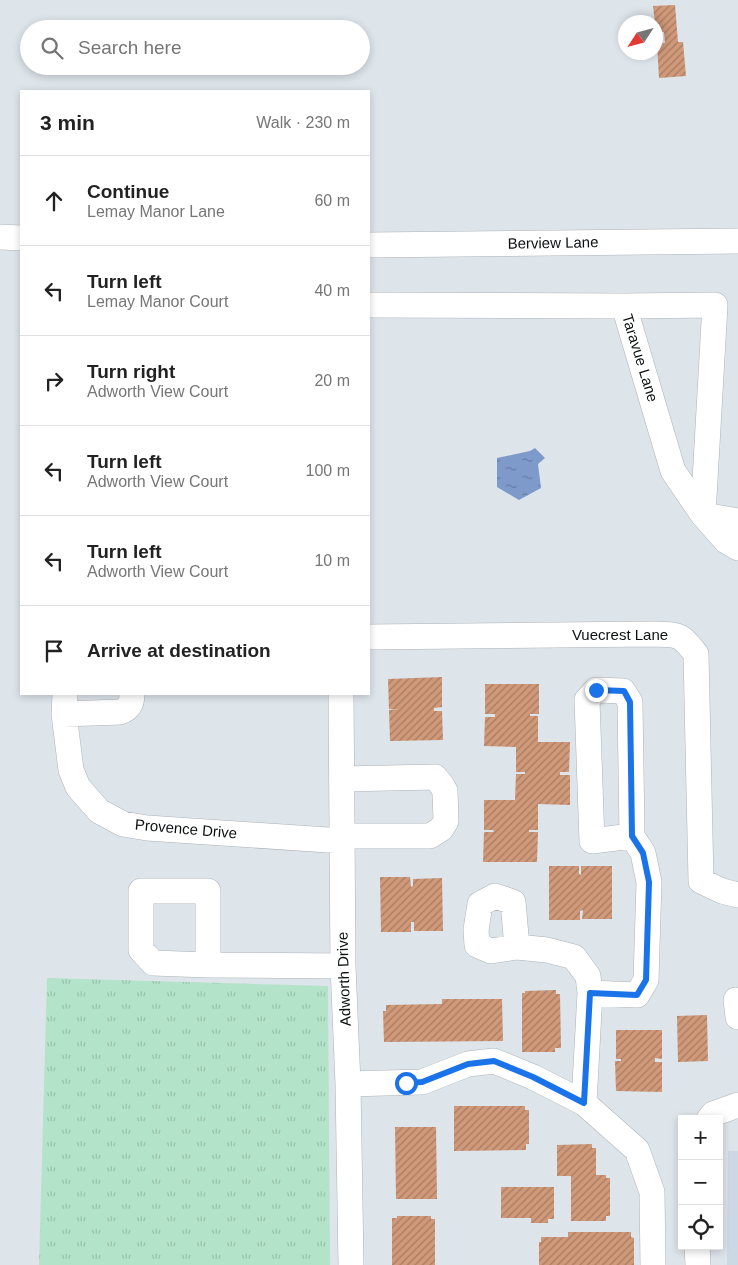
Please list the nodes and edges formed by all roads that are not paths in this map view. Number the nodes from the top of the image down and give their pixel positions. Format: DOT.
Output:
graph roads {
  1 [pos="0,238"];
  2 [pos="20,238"];
  3 [pos="738,241"];
  4 [pos="370,245"];
  5 [pos="370,305"];
  6 [pos="624,306"];
  7 [pos="703,515"];
  8 [pos="738,521"];
  9 [pos="738,548"];
  10 [pos="370,637"];
  11 [pos="132,695"];
  12 [pos="341,695"];
  13 [pos="65,704"];
  14 [pos="342,779"];
  15 [pos="632,836"];
  16 [pos="343,838"];
  17 [pos="738,895"];
  18 [pos="517,947"];
  19 [pos="208,965"];
  20 [pos="343,966"];
  21 [pos="590,993"];
  22 [pos="348,1084"];
  23 [pos="584,1103"];
  24 [pos="738,1105"];
  25 [pos="712,1115"];
  26 [pos="697,1250"];
  27 [pos="352,1265"];
  28 [pos="653,1265"];
  29 [pos="698,1265"];
  1 -- 2 [label="street"];
  3 -- 4 [label="street, Berview Lane"];
  5 -- 6 [label="street, Taravue Lane"];
  6 -- 7 [label="street, Taravue Lane"];
  6 -- 7 [label="street"];
  7 -- 8 [label="street"];
  7 -- 9 [label="street, Taravue Lane"];
  10 -- 17 [label="street, Vuecrest Lane"];
  11 -- 13 [label="street"];
  12 -- 14 [label="street, Adworth Drive"];
  13 -- 16 [label="street, Provence Drive"];
  14 -- 16 [label="street, Adworth Drive"];
  14 -- 16 [label="street, Provence Drive"];
  15 -- 15 [label="street"];
  15 -- 21 [label="street"];
  16 -- 20 [label="street, Adworth Drive"];
  18 -- 21 [label="street"];
  19 -- 20 [label="street"];
  20 -- 22 [label="street, Adworth Drive"];
  21 -- 23 [label="street"];
  22 -- 23 [label="street"];
  22 -- 27 [label="street, Adworth Drive"];
  23 -- 28 [label="street"];
  24 -- 25 [label="street"];
  26 -- 29 [label="street"];
}
